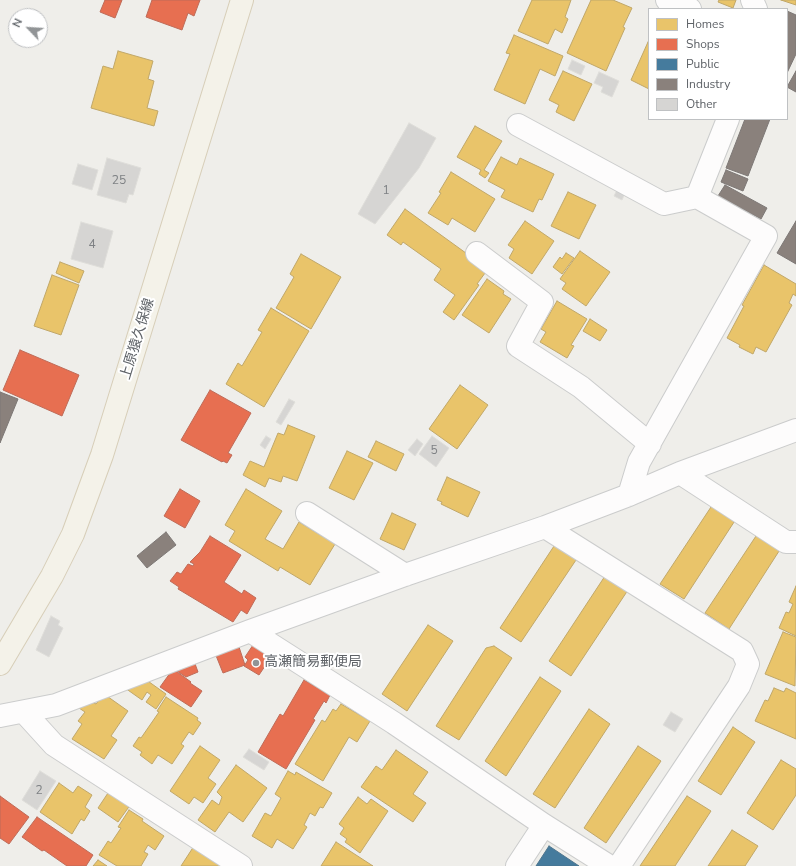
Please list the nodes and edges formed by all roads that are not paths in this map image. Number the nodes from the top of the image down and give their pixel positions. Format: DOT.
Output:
graph roads {
  1 [pos="242,0"];
  2 [pos="667,0"];
  3 [pos="687,8"];
  4 [pos="728,120"];
  5 [pos="518,125"];
  6 [pos="697,197"];
  7 [pos="476,253"];
  8 [pos="796,430"];
  9 [pos="650,444"];
  10 [pos="680,473"];
  11 [pos="630,495"];
  12 [pos="306,514"];
  13 [pos="545,527"];
  14 [pos="796,542"];
  15 [pos="405,575"];
  16 [pos="250,631"];
  17 [pos="0,664"];
  18 [pos="24,712"];
  19 [pos="0,716"];
  20 [pos="544,825"];
  21 [pos="241,866"];
  22 [pos="518,866"];
  23 [pos="609,866"];
  24 [pos="619,866"];
  1 -- 17 [label="main road, 上原猿久保線"];
  2 -- 3 [label="street"];
  4 -- 6 [label="street"];
  5 -- 6 [label="street"];
  6 -- 9 [label="street"];
  7 -- 9 [label="street"];
  8 -- 10 [label="street"];
  9 -- 11 [label="street"];
  10 -- 11 [label="street"];
  10 -- 14 [label="street"];
  11 -- 13 [label="street"];
  12 -- 15 [label="street"];
  13 -- 15 [label="street"];
  13 -- 24 [label="street"];
  15 -- 16 [label="street"];
  16 -- 18 [label="street"];
  16 -- 20 [label="street"];
  18 -- 19 [label="street"];
  18 -- 21 [label="street"];
  20 -- 22 [label="street"];
  20 -- 23 [label="street"];
}
